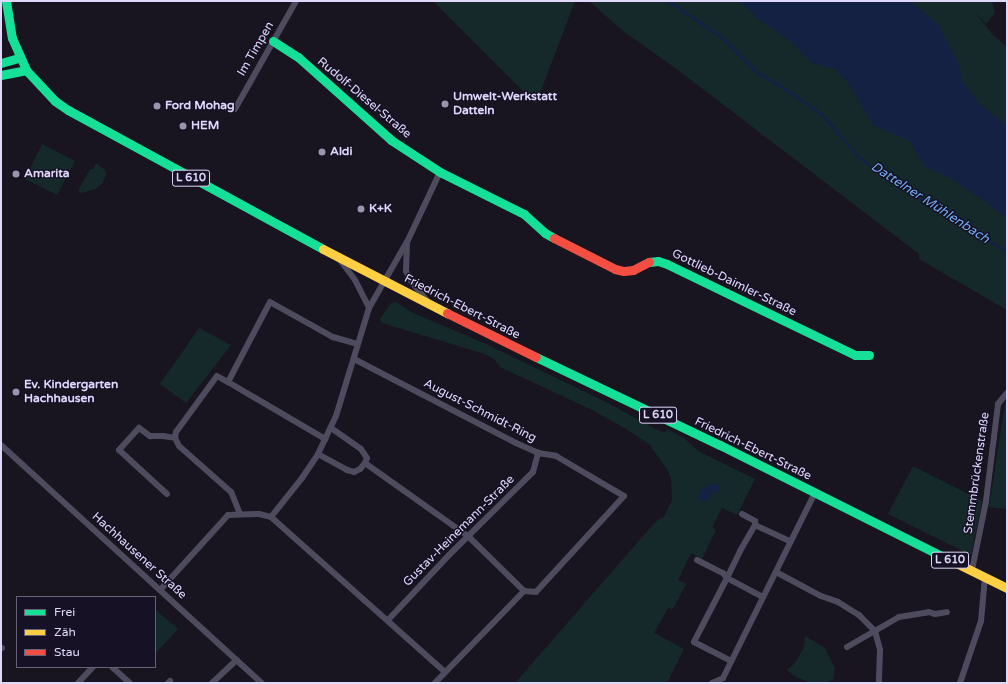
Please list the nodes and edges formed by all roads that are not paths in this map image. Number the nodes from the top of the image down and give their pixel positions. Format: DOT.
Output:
graph roads {
  1 [pos="6,1"];
  2 [pos="296,1"];
  3 [pos="273,41"];
  4 [pos="19,58"];
  5 [pos="1,64"];
  6 [pos="26,70"];
  7 [pos="1,75"];
  8 [pos="235,109"];
  9 [pos="440,172"];
  10 [pos="545,233"];
  11 [pos="408,240"];
  12 [pos="338,258"];
  13 [pos="384,280"];
  14 [pos="429,304"];
  15 [pos="369,308"];
  16 [pos="357,344"];
  17 [pos="869,355"];
  18 [pos="354,359"];
  19 [pos="228,382"];
  20 [pos="1007,393"];
  21 [pos="331,428"];
  22 [pos="175,438"];
  23 [pos="325,439"];
  24 [pos="2,448"];
  25 [pos="538,453"];
  26 [pos="318,454"];
  27 [pos="365,463"];
  28 [pos="815,493"];
  29 [pos="167,494"];
  30 [pos="240,514"];
  31 [pos="742,514"];
  32 [pos="271,517"];
  33 [pos="755,524"];
  34 [pos="469,536"];
  35 [pos="790,542"];
  36 [pos="697,560"];
  37 [pos="972,570"];
  38 [pos="776,572"];
  39 [pos="985,577"];
  40 [pos="727,578"];
  41 [pos="1007,588"];
  42 [pos="160,590"];
  43 [pos="524,591"];
  44 [pos="763,597"];
  45 [pos="947,612"];
  46 [pos="388,620"];
  47 [pos="875,631"];
  48 [pos="847,647"];
  49 [pos="237,660"];
  50 [pos="731,661"];
  51 [pos="92,668"];
  52 [pos="113,668"];
  53 [pos="445,672"];
  54 [pos="222,675"];
  55 [pos="78,683"];
  56 [pos="130,683"];
  57 [pos="212,683"];
  58 [pos="218,683"];
  59 [pos="262,683"];
  60 [pos="435,683"];
  61 [pos="712,683"];
  62 [pos="879,683"];
  63 [pos="960,683"];
  1 -- 4 [label="main road, L 610"];
  2 -- 3 [label="street, Im Timpen"];
  3 -- 8 [label="street, Im Timpen"];
  3 -- 9 [label="main road, Rudolf-Diesel-Straße"];
  4 -- 5 [label="main road"];
  4 -- 6 [label="main road, Friedrich-Ebert-Straße / L 610"];
  6 -- 7 [label="main road"];
  6 -- 12 [label="main road, Friedrich-Ebert-Straße / L 610"];
  9 -- 10 [label="main road, Rudolf-Diesel-Straße"];
  9 -- 11 [label="street"];
  10 -- 17 [label="main road, Gottlieb-Daimler-Straße"];
  11 -- 13 [label="street"];
  11 -- 14 [label="street"];
  12 -- 13 [label="main road, Friedrich-Ebert-Straße / L 610"];
  12 -- 15 [label="street, Friedrich-Ebert-Straße"];
  13 -- 14 [label="main road, Friedrich-Ebert-Straße / L 610"];
  13 -- 15 [label="street"];
  14 -- 28 [label="main road, Friedrich-Ebert-Straße / L 610"];
  15 -- 16 [label="street"];
  16 -- 18 [label="street"];
  16 -- 19 [label="street"];
  18 -- 21 [label="street"];
  18 -- 25 [label="street, August-Schmidt-Ring"];
  19 -- 22 [label="street"];
  19 -- 23 [label="street"];
  20 -- 37 [label="street, Stemmbrückenstraße"];
  21 -- 23 [label="street"];
  21 -- 27 [label="street"];
  22 -- 29 [label="street"];
  22 -- 30 [label="street"];
  23 -- 26 [label="street"];
  24 -- 42 [label="street, Hachhausener Straße"];
  25 -- 34 [label="street, Gustav-Heinemann-Straße"];
  25 -- 43 [label="street, August-Schmidt-Ring"];
  26 -- 27 [label="street"];
  26 -- 32 [label="street"];
  27 -- 34 [label="street"];
  28 -- 35 [label="street"];
  28 -- 37 [label="main road, Friedrich-Ebert-Straße / L 610"];
  30 -- 32 [label="street"];
  30 -- 42 [label="street"];
  31 -- 33 [label="street"];
  32 -- 46 [label="street"];
  33 -- 35 [label="street"];
  33 -- 40 [label="street"];
  34 -- 43 [label="street"];
  34 -- 46 [label="street, Gustav-Heinemann-Straße"];
  35 -- 38 [label="street"];
  36 -- 40 [label="street"];
  37 -- 39 [label="main road, Friedrich-Ebert-Straße / L 610"];
  38 -- 44 [label="street"];
  38 -- 47 [label="street"];
  39 -- 41 [label="main road, Friedrich-Ebert-Straße / L 610"];
  39 -- 63 [label="street"];
  40 -- 44 [label="street"];
  40 -- 50 [label="street"];
  42 -- 49 [label="street, Hachhausener Straße"];
  43 -- 53 [label="street"];
  44 -- 50 [label="street"];
  45 -- 47 [label="street"];
  46 -- 53 [label="street"];
  47 -- 48 [label="street"];
  47 -- 62 [label="street"];
  49 -- 54 [label="street"];
  49 -- 59 [label="street, Hachhausener Straße"];
  50 -- 61 [label="street"];
  51 -- 55 [label="street"];
  52 -- 56 [label="street"];
  53 -- 60 [label="street"];
  54 -- 57 [label="street"];
  54 -- 58 [label="street"];
}
